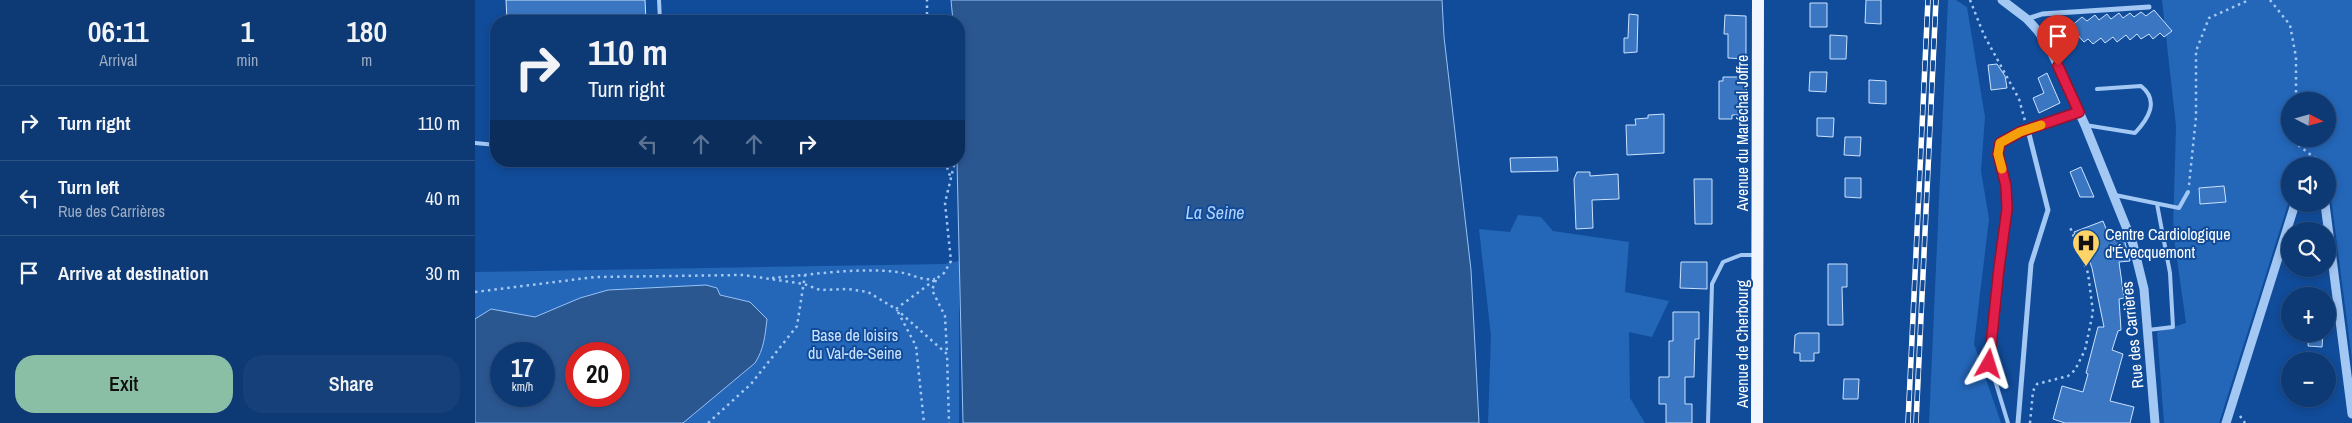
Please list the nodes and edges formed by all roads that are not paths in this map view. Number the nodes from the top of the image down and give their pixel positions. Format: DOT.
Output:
graph roads {
  1 [pos="659,0"];
  2 [pos="1758,0"];
  3 [pos="2002,0"];
  4 [pos="2149,7"];
  5 [pos="660,15"];
  6 [pos="2027,19"];
  7 [pos="2097,89"];
  8 [pos="2079,112"];
  9 [pos="2085,125"];
  10 [pos="2028,130"];
  11 [pos="475,143"];
  12 [pos="490,144"];
  13 [pos="2188,192"];
  14 [pos="2115,195"];
  15 [pos="2157,204"];
  16 [pos="2292,212"];
  17 [pos="2326,212"];
  18 [pos="1758,260"];
  19 [pos="2148,330"];
  20 [pos="2352,414"];
  21 [pos="1708,423"];
  22 [pos="1757,423"];
  23 [pos="2008,423"];
  24 [pos="2018,423"];
  25 [pos="2155,423"];
  26 [pos="2226,423"];
  1 -- 5 [label="lane"];
  2 -- 18 [label="main road, Avenue du Maréchal Joffre"];
  3 -- 6 [label="street, Rue des Carrières"];
  4 -- 6 [label="street"];
  6 -- 8 [label="street, Rue des Carrières"];
  7 -- 9 [label="lane"];
  8 -- 9 [label="street, Rue des Carrières"];
  8 -- 10 [label="street"];
  9 -- 14 [label="street, Rue des Carrières"];
  10 -- 23 [label="lane"];
  10 -- 24 [label="street"];
  11 -- 12 [label="lane"];
  13 -- 15 [label="lane"];
  14 -- 15 [label="lane"];
  14 -- 19 [label="street, Rue des Carrières"];
  15 -- 19 [label="lane"];
  16 -- 26 [label="street"];
  17 -- 20 [label="street"];
  18 -- 21 [label="lane"];
  18 -- 22 [label="main road, Avenue de Cherbourg"];
  19 -- 25 [label="street, Rue des Carrières"];
}
